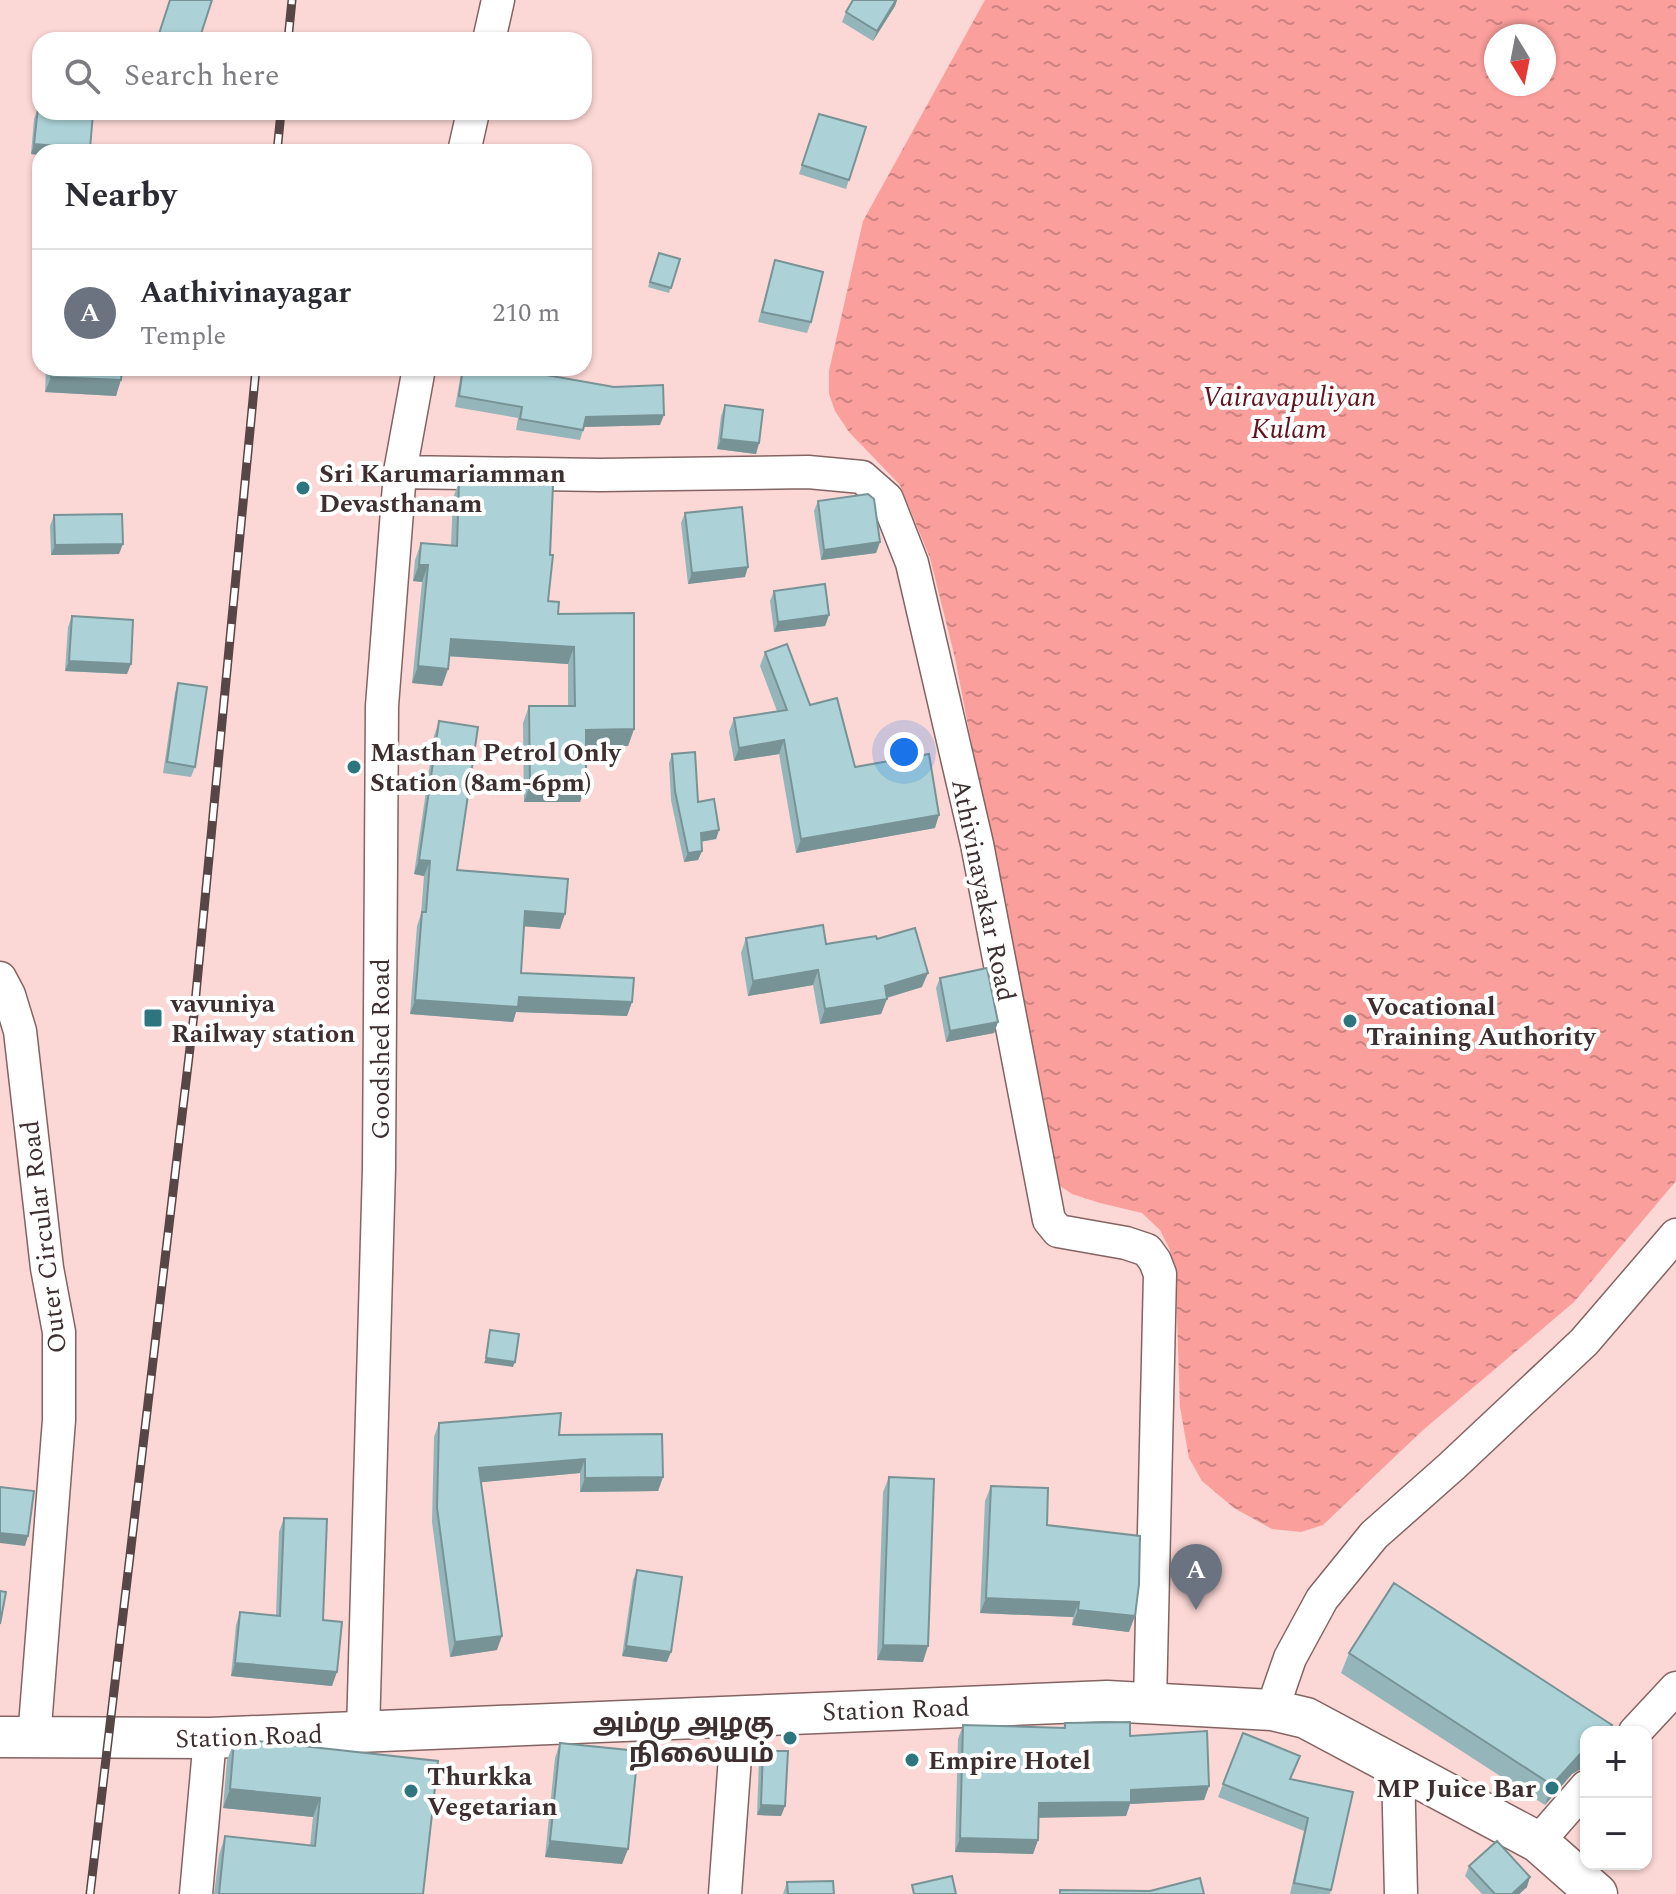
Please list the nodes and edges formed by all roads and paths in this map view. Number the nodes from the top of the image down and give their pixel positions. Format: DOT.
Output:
graph roads {
  1 [pos="498,0"];
  2 [pos="491,32"];
  3 [pos="471,120"];
  4 [pos="466,144"];
  5 [pos="418,376"];
  6 [pos="400,472"];
  7 [pos="0,978"];
  8 [pos="1676,1235"];
  9 [pos="1676,1688"];
  10 [pos="1150,1703"];
  11 [pos="1272,1710"];
  12 [pos="738,1716"];
  13 [pos="1641,1726"];
  14 [pos="363,1732"];
  15 [pos="17,1738"];
  16 [pos="210,1738"];
  17 [pos="1398,1768"];
  18 [pos="1580,1794"];
  19 [pos="1538,1842"];
  20 [pos="196,1894"];
  21 [pos="725,1894"];
  22 [pos="1401,1894"];
  23 [pos="1597,1894"];
  1 -- 2 [label="street"];
  3 -- 4 [label="street"];
  5 -- 6 [label="street, Goodshed Road"];
  6 -- 10 [label="street, Athivinayakar Road"];
  6 -- 14 [label="street, Goodshed Road"];
  7 -- 15 [label="street, Outer Circular Road"];
  8 -- 11 [label="street"];
  9 -- 13 [label="street"];
  10 -- 11 [label="main road, Station Road"];
  10 -- 12 [label="main road, Station Road"];
  11 -- 17 [label="main road, Station Road"];
  12 -- 14 [label="main road, Station Road"];
  12 -- 21 [label="street"];
  14 -- 16 [label="main road, Station Road"];
  15 -- 16 [label="main road, Station Road"];
  16 -- 20 [label="street"];
  17 -- 19 [label="main road, Station Road"];
  17 -- 22 [label="street"];
  18 -- 19 [label="street"];
  19 -- 23 [label="main road, Station Road"];
}
